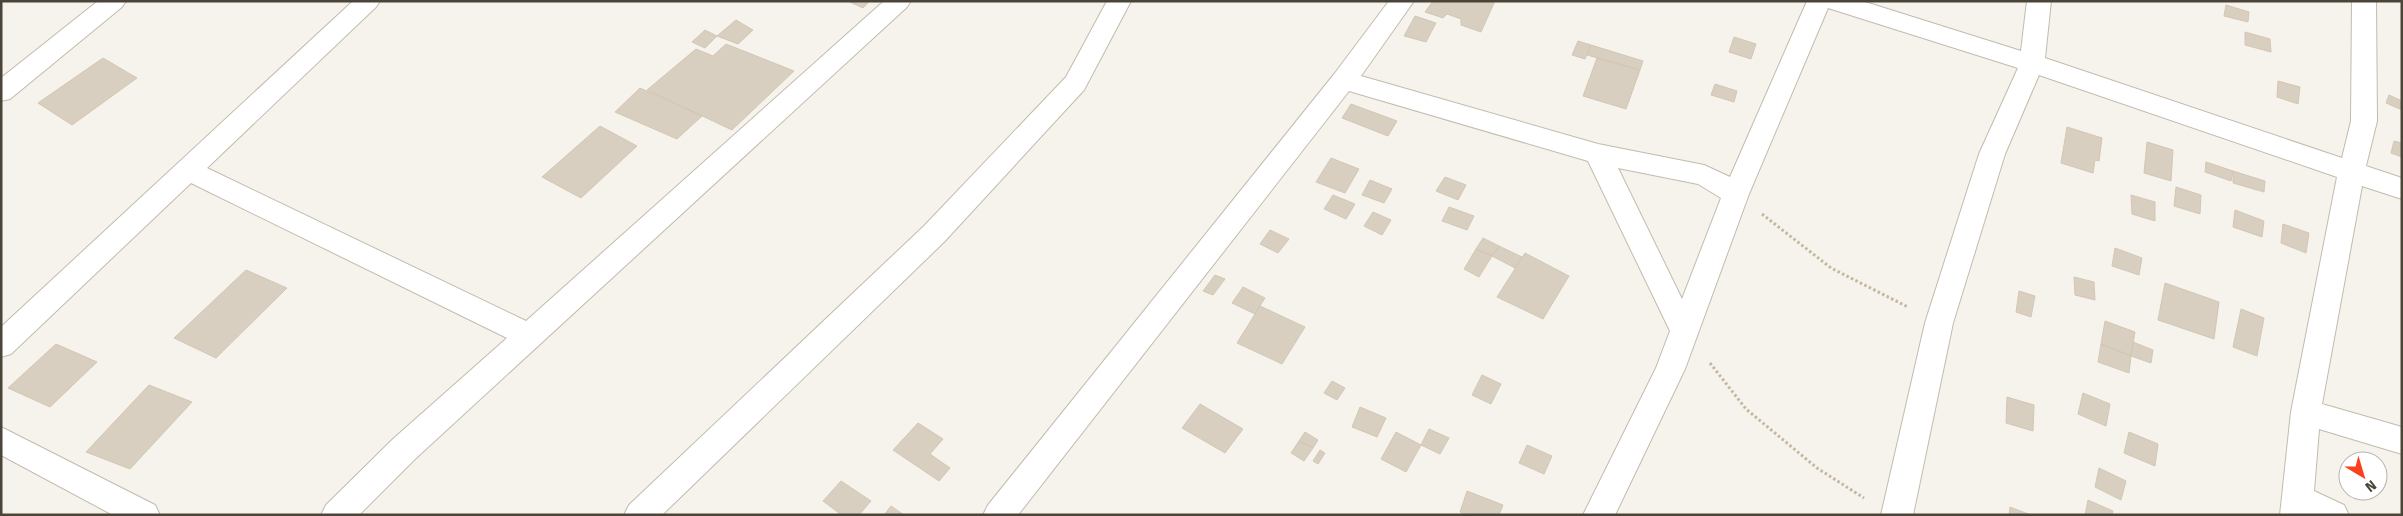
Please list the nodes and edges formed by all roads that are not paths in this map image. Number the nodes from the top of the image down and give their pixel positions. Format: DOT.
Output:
graph roads {
  1 [pos="114,1"];
  2 [pos="368,1"];
  3 [pos="899,1"];
  4 [pos="1119,1"];
  5 [pos="1402,1"];
  6 [pos="1818,1"];
  7 [pos="1834,1"];
  8 [pos="2038,1"];
  9 [pos="2364,1"];
  10 [pos="2032,63"];
  11 [pos="1344,80"];
  12 [pos="1,92"];
  13 [pos="1598,154"];
  14 [pos="188,170"];
  15 [pos="2351,173"];
  16 [pos="2402,189"];
  17 [pos="1736,194"];
  18 [pos="1684,332"];
  19 [pos="530,336"];
  20 [pos="1,345"];
  21 [pos="2306,412"];
  22 [pos="1,440"];
  23 [pos="2402,442"];
  24 [pos="2297,507"];
  25 [pos="144,515"];
  26 [pos="337,515"];
  27 [pos="640,515"];
  28 [pos="999,515"];
  29 [pos="1599,515"];
  30 [pos="1896,515"];
  31 [pos="2333,515"];
  1 -- 12 [label="street"];
  2 -- 14 [label="street"];
  3 -- 19 [label="street"];
  4 -- 27 [label="street"];
  5 -- 11 [label="street"];
  6 -- 17 [label="street"];
  7 -- 10 [label="street"];
  8 -- 10 [label="street"];
  9 -- 15 [label="street"];
  10 -- 15 [label="street"];
  10 -- 30 [label="street"];
  11 -- 13 [label="street"];
  11 -- 28 [label="street"];
  13 -- 17 [label="street"];
  13 -- 18 [label="street"];
  14 -- 19 [label="street"];
  14 -- 20 [label="street"];
  15 -- 16 [label="street"];
  15 -- 21 [label="street"];
  17 -- 18 [label="street"];
  18 -- 29 [label="street"];
  19 -- 26 [label="street"];
  21 -- 23 [label="street"];
  21 -- 24 [label="street"];
  22 -- 25 [label="street"];
  24 -- 31 [label="street"];
}
